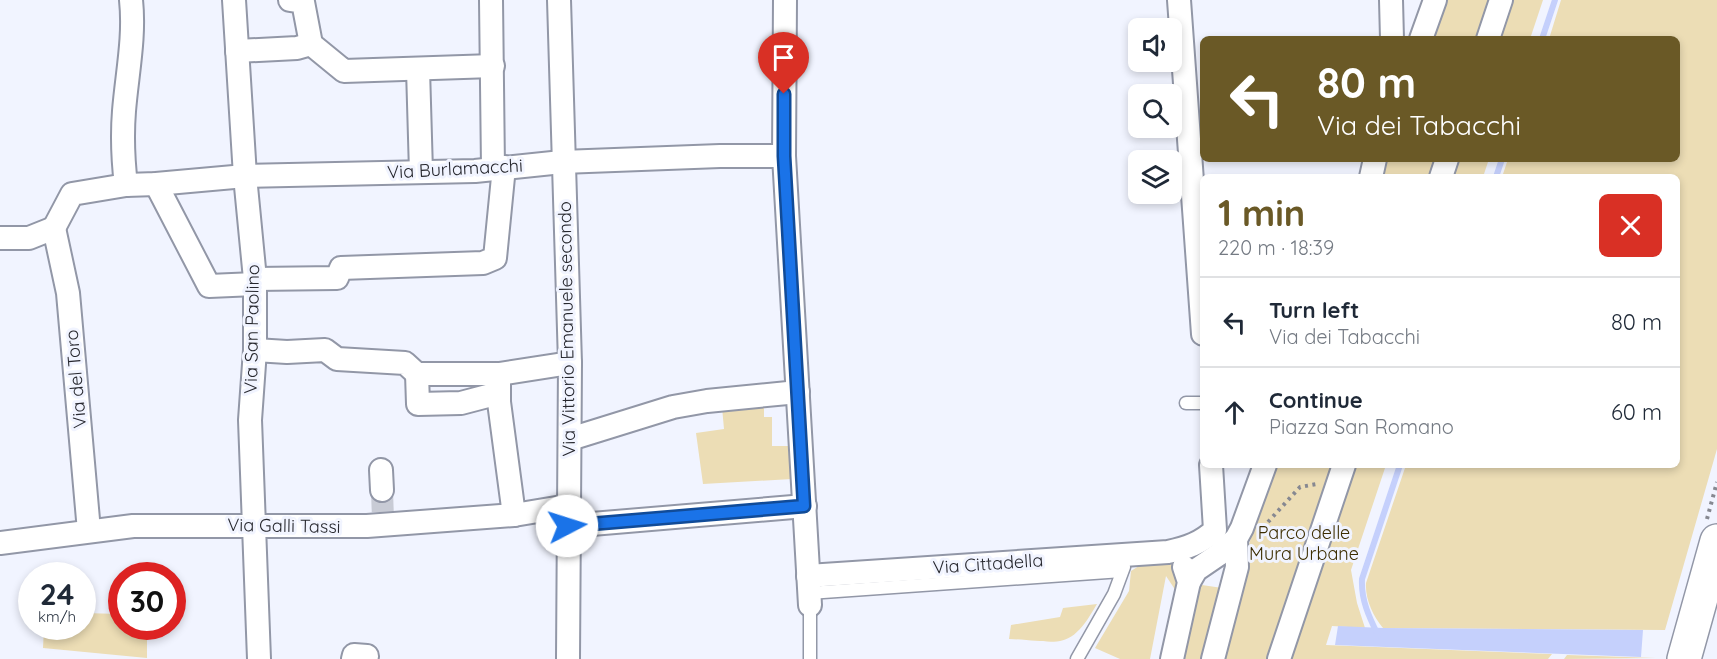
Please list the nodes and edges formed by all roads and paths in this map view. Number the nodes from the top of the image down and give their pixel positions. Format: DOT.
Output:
graph roads {
  1 [pos="131,0"];
  2 [pos="234,0"];
  3 [pos="490,0"];
  4 [pos="559,0"];
  5 [pos="785,0"];
  6 [pos="1179,0"];
  7 [pos="1391,0"];
  8 [pos="1435,0"];
  9 [pos="1501,0"];
  10 [pos="292,1"];
  11 [pos="1392,36"];
  12 [pos="1422,36"];
  13 [pos="1489,36"];
  14 [pos="311,45"];
  15 [pos="237,51"];
  16 [pos="420,69"];
  17 [pos="493,71"];
  18 [pos="784,156"];
  19 [pos="562,162"];
  20 [pos="499,168"];
  21 [pos="421,172"];
  22 [pos="245,176"];
  23 [pos="156,184"];
  24 [pos="126,185"];
  25 [pos="54,228"];
  26 [pos="0,238"];
  27 [pos="255,282"];
  28 [pos="1200,292"];
  29 [pos="255,350"];
  30 [pos="570,363"];
  31 [pos="417,374"];
  32 [pos="499,383"];
  33 [pos="798,392"];
  34 [pos="1186,403"];
  35 [pos="1200,403"];
  36 [pos="570,439"];
  37 [pos="1212,468"];
  38 [pos="1264,468"];
  39 [pos="1342,473"];
  40 [pos="804,506"];
  41 [pos="514,515"];
  42 [pos="568,516"];
  43 [pos="255,526"];
  44 [pos="89,531"];
  45 [pos="1225,540"];
  46 [pos="1717,541"];
  47 [pos="0,543"];
  48 [pos="1168,552"];
  49 [pos="1125,562"];
  50 [pos="1190,582"];
  51 [pos="809,592"];
  52 [pos="259,659"];
  53 [pos="568,659"];
  54 [pos="810,659"];
  55 [pos="1077,659"];
  56 [pos="1172,659"];
  57 [pos="1213,659"];
  58 [pos="1279,659"];
  59 [pos="1684,659"];
  1 -- 24 [label="street"];
  2 -- 15 [label="street, Via San Paolino"];
  3 -- 17 [label="street"];
  4 -- 19 [label="street, Via Vittorio Emanuele secondo"];
  5 -- 18 [label="street"];
  6 -- 28 [label="street"];
  7 -- 11 [label="street"];
  8 -- 12 [label="street"];
  9 -- 13 [label="street"];
  10 -- 14 [label="street"];
  14 -- 15 [label="street"];
  14 -- 16 [label="street"];
  15 -- 22 [label="street, Via San Paolino"];
  16 -- 17 [label="street"];
  16 -- 21 [label="street"];
  17 -- 20 [label="street"];
  18 -- 19 [label="street, Via Burlamacchi"];
  18 -- 33 [label="street"];
  19 -- 20 [label="street, Via Burlamacchi"];
  19 -- 30 [label="street, Via Vittorio Emanuele secondo"];
  20 -- 21 [label="street, Via Burlamacchi"];
  20 -- 27 [label="street"];
  21 -- 22 [label="street, Via Burlamacchi"];
  22 -- 23 [label="street, Via Burlamacchi"];
  22 -- 27 [label="street, Via San Paolino"];
  23 -- 24 [label="street, Via Burlamacchi"];
  23 -- 27 [label="street"];
  24 -- 25 [label="street, Via Burlamacchi"];
  25 -- 26 [label="street"];
  25 -- 44 [label="street, Via del Toro"];
  27 -- 29 [label="street, Via San Paolino"];
  29 -- 31 [label="street"];
  29 -- 43 [label="street, Via San Paolino"];
  30 -- 32 [label="street"];
  30 -- 36 [label="street, Via Vittorio Emanuele secondo"];
  31 -- 32 [label="street"];
  31 -- 32 [label="street"];
  32 -- 41 [label="street"];
  33 -- 36 [label="street"];
  33 -- 40 [label="street"];
  34 -- 35 [label="lane"];
  36 -- 42 [label="street, Via Vittorio Emanuele secondo"];
  37 -- 45 [label="street"];
  38 -- 45 [label="street"];
  39 -- 45 [label="path"];
  39 -- 58 [label="street"];
  40 -- 42 [label="street, Via Galli Tassi"];
  40 -- 51 [label="street"];
  41 -- 42 [label="street, Via Galli Tassi"];
  41 -- 43 [label="street, Via Galli Tassi"];
  42 -- 53 [label="street, Via Vittorio Emanuele secondo"];
  43 -- 44 [label="street, Via Galli Tassi"];
  43 -- 52 [label="street, Via San Paolino"];
  44 -- 47 [label="street, Via Galli Tassi"];
  45 -- 48 [label="street, Via Cittadella"];
  45 -- 50 [label="street"];
  45 -- 57 [label="street"];
  46 -- 59 [label="main road"];
  48 -- 49 [label="street, Via Cittadella"];
  48 -- 50 [label="street"];
  49 -- 51 [label="street, Via Cittadella"];
  49 -- 55 [label="lane"];
  50 -- 56 [label="street"];
  51 -- 54 [label="lane"];
}
